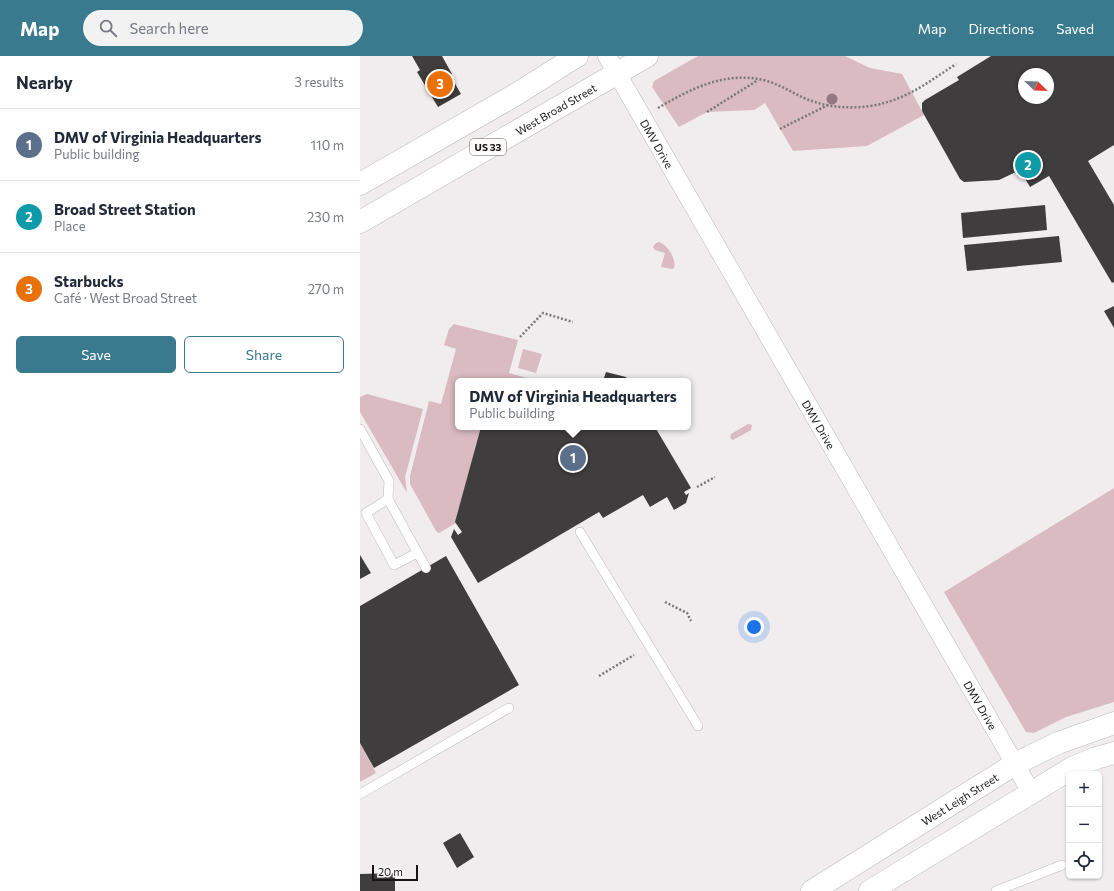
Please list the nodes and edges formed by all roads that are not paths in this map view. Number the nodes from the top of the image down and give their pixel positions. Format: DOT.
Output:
graph roads {
  1 [pos="577,56"];
  2 [pos="647,56"];
  3 [pos="612,65"];
  4 [pos="360,183"];
  5 [pos="362,221"];
  6 [pos="360,429"];
  7 [pos="388,500"];
  8 [pos="580,532"];
  9 [pos="417,553"];
  10 [pos="426,568"];
  11 [pos="509,708"];
  12 [pos="1114,723"];
  13 [pos="698,726"];
  14 [pos="1114,753"];
  15 [pos="1015,764"];
  16 [pos="1031,792"];
  17 [pos="360,794"];
  18 [pos="1062,865"];
  19 [pos="812,891"];
  20 [pos="870,891"];
  21 [pos="996,891"];
  1 -- 4 [label="street, US 33"];
  2 -- 3 [label="street, West Broad Street / US 33"];
  3 -- 5 [label="street, West Broad Street / US 33"];
  3 -- 15 [label="street, DMV Drive"];
  6 -- 7 [label="lane"];
  7 -- 9 [label="lane"];
  7 -- 9 [label="lane"];
  8 -- 13 [label="lane"];
  9 -- 10 [label="lane"];
  11 -- 17 [label="lane"];
  12 -- 15 [label="street, West Leigh Street"];
  14 -- 16 [label="street"];
  15 -- 16 [label="street, DMV Drive"];
  15 -- 19 [label="street, West Leigh Street"];
  16 -- 20 [label="street"];
  18 -- 21 [label="lane"];
}
